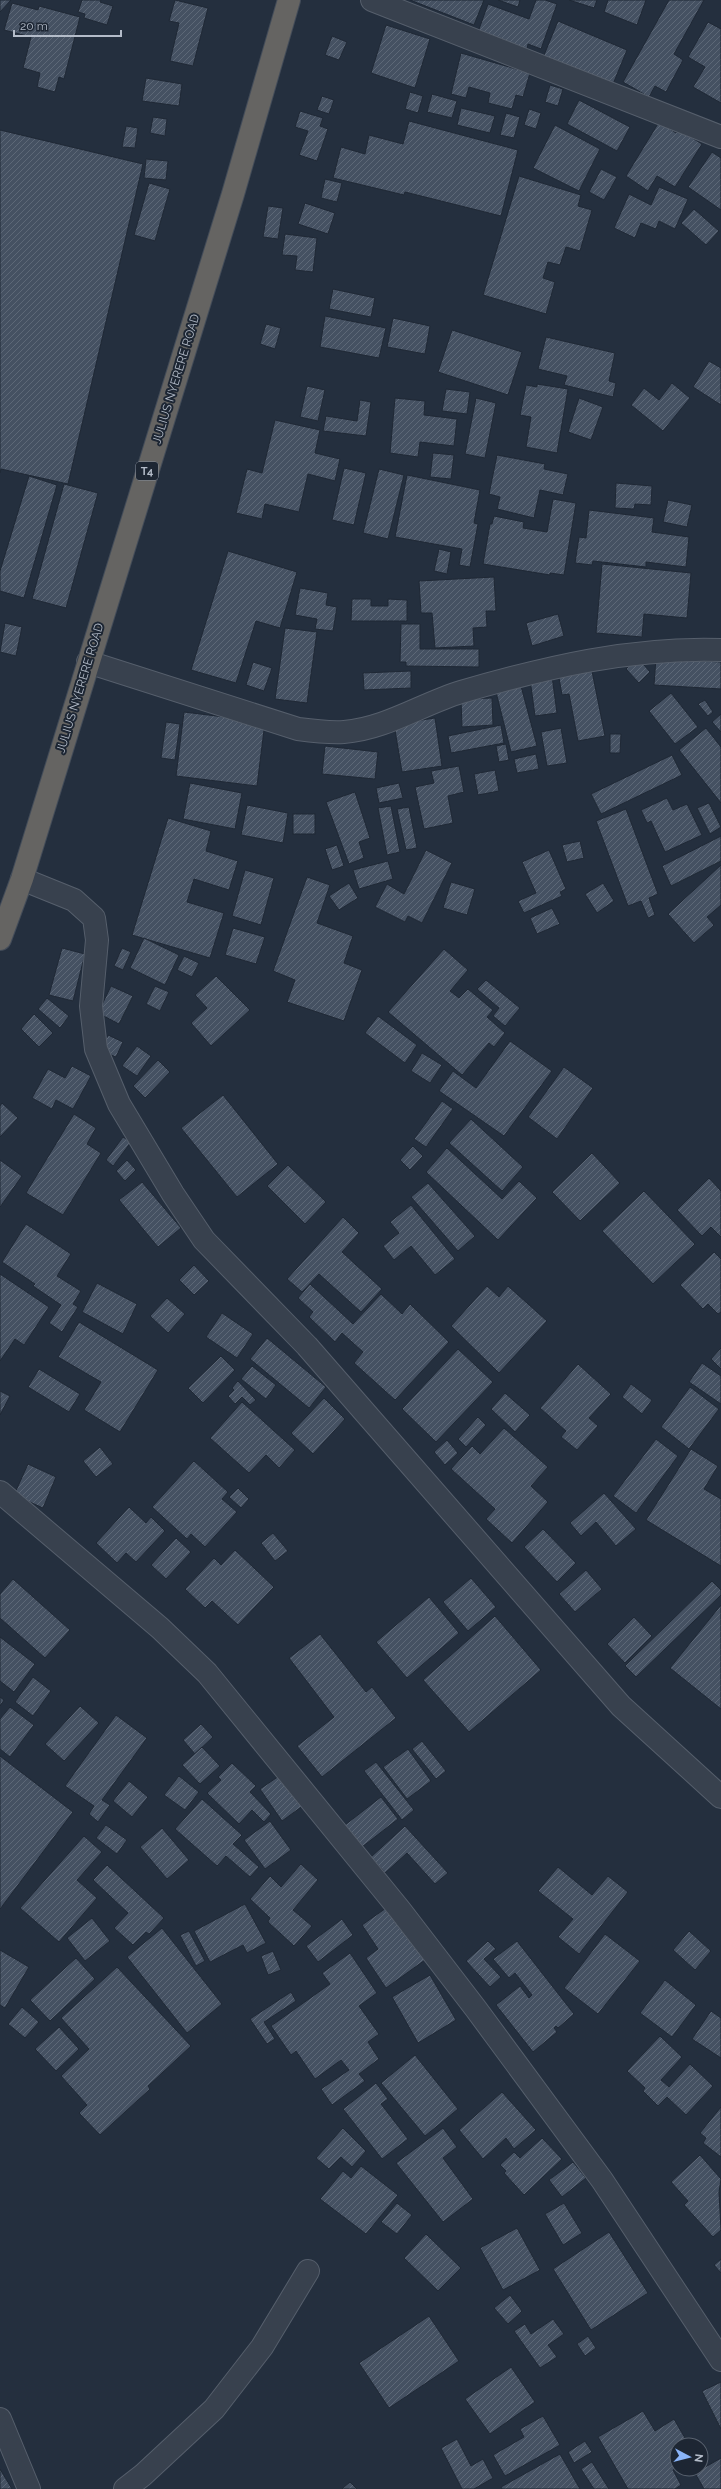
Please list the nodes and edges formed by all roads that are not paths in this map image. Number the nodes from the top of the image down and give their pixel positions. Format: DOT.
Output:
graph roads {
  1 [pos="289,0"];
  2 [pos="372,0"];
  3 [pos="721,137"];
  4 [pos="721,650"];
  5 [pos="88,662"];
  6 [pos="22,879"];
  7 [pos="0,939"];
  8 [pos="0,1492"];
  9 [pos="721,1797"];
  10 [pos="308,2271"];
  11 [pos="721,2360"];
  12 [pos="0,2419"];
  13 [pos="29,2489"];
  14 [pos="124,2489"];
  1 -- 5 [label="highway, JULIUS NYERERE ROAD / T4"];
  2 -- 3 [label="street"];
  4 -- 5 [label="street"];
  5 -- 6 [label="highway, JULIUS NYERERE ROAD / T4"];
  6 -- 7 [label="highway, JULIUS NYERERE ROAD / T4"];
  6 -- 9 [label="street"];
  8 -- 11 [label="street"];
  10 -- 14 [label="street"];
  12 -- 13 [label="street"];
}
